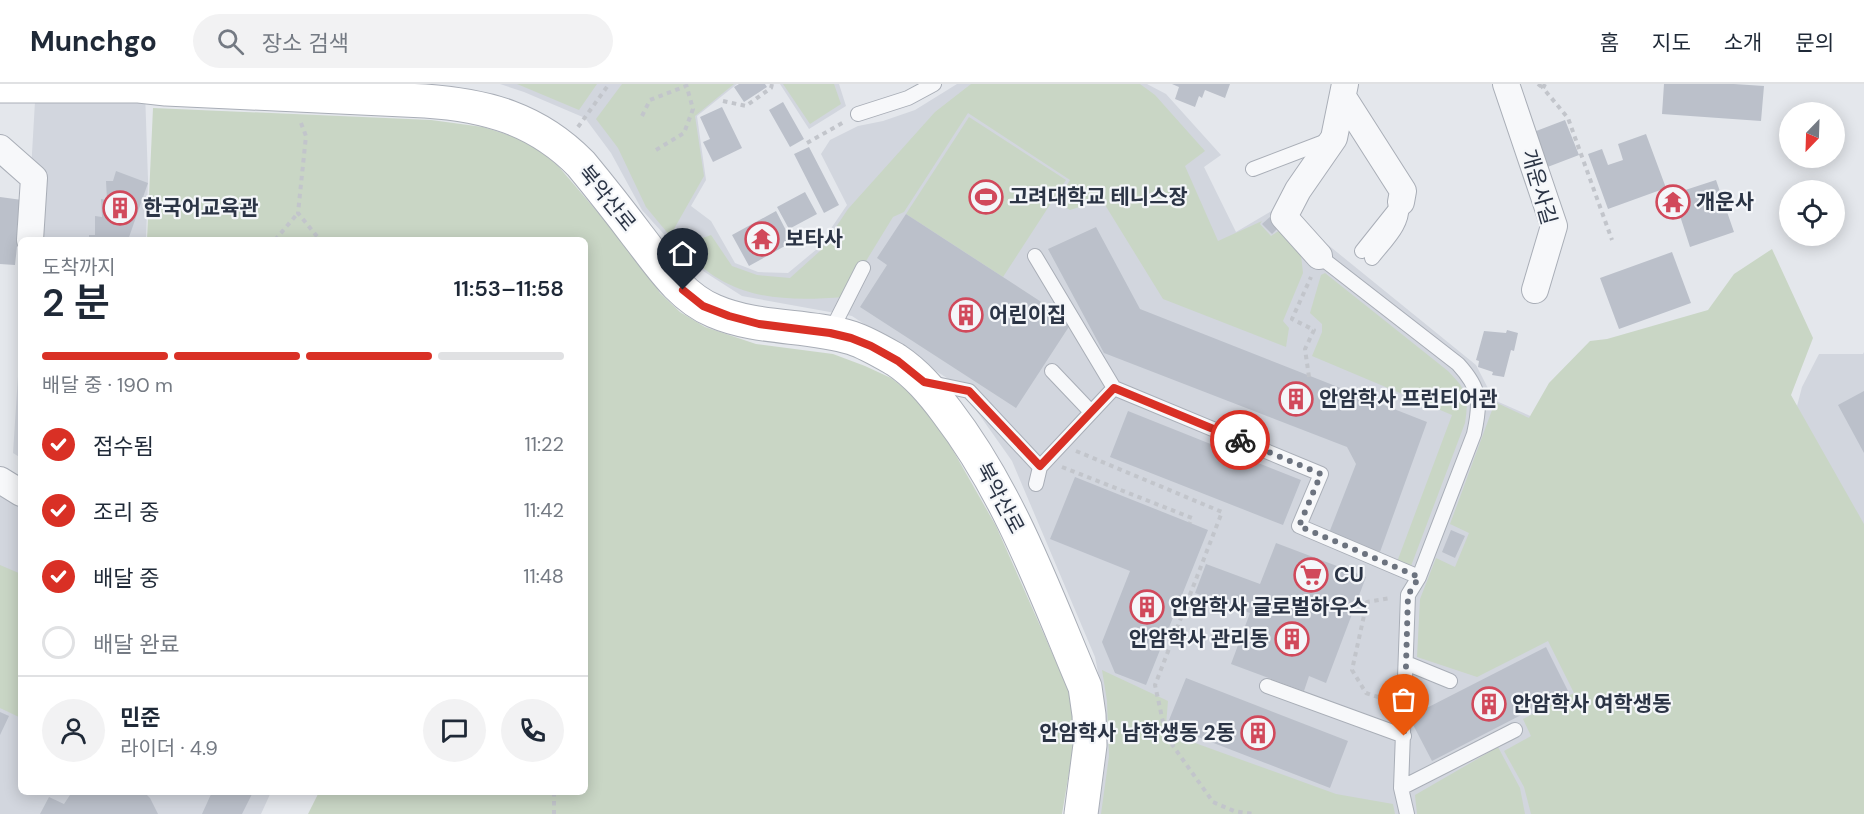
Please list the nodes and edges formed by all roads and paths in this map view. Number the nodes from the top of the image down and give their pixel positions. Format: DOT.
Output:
graph roads {
  1 [pos="609,84"];
  2 [pos="772,84"];
  3 [pos="934,84"];
  4 [pos="1506,84"];
  5 [pos="1538,84"];
  6 [pos="686,85"];
  7 [pos="0,86"];
  8 [pos="165,86"];
  9 [pos="1544,86"];
  10 [pos="1344,91"];
  11 [pos="290,94"];
  12 [pos="723,101"];
  13 [pos="858,114"];
  14 [pos="642,116"];
  15 [pos="1334,138"];
  16 [pos="807,143"];
  17 [pos="564,146"];
  18 [pos="0,148"];
  19 [pos="656,150"];
  20 [pos="1253,169"];
  21 [pos="1401,202"];
  22 [pos="298,213"];
  23 [pos="30,237"];
  24 [pos="278,237"];
  25 [pos="318,237"];
  26 [pos="1612,240"];
  27 [pos="1367,254"];
  28 [pos="1035,256"];
  29 [pos="1319,256"];
  30 [pos="863,268"];
  31 [pos="1535,290"];
  32 [pos="830,333"];
  33 [pos="1052,370"];
  34 [pos="1310,377"];
  35 [pos="924,382"];
  36 [pos="1114,388"];
  37 [pos="1091,412"];
  38 [pos="1072,450"];
  39 [pos="1040,466"];
  40 [pos="1060,466"];
  41 [pos="0,480"];
  42 [pos="1036,484"];
  43 [pos="18,491"];
  44 [pos="1190,524"];
  45 [pos="1419,577"];
  46 [pos="1408,595"];
  47 [pos="1406,663"];
  48 [pos="1450,681"];
  49 [pos="1267,686"];
  50 [pos="1405,706"];
  51 [pos="1515,730"];
  52 [pos="1404,736"];
  53 [pos="1401,788"];
  54 [pos="554,795"];
  55 [pos="554,814"];
  56 [pos="1081,814"];
  57 [pos="1253,814"];
  58 [pos="1407,814"];
  1 -- 17 [label="path"];
  2 -- 12 [label="path"];
  3 -- 13 [label="lane"];
  4 -- 31 [label="street, 개운사길"];
  5 -- 9 [label="path"];
  6 -- 14 [label="path"];
  6 -- 19 [label="path"];
  7 -- 8 [label="street, 북악산로"];
  8 -- 11 [label="street, 북악산로"];
  9 -- 26 [label="path"];
  10 -- 15 [label="street"];
  10 -- 21 [label="street"];
  11 -- 17 [label="street, 북악산로"];
  11 -- 22 [label="path"];
  13 -- 16 [label="path"];
  15 -- 20 [label="lane"];
  15 -- 29 [label="street"];
  17 -- 32 [label="street, 북악산로"];
  18 -- 23 [label="street"];
  21 -- 27 [label="lane"];
  22 -- 24 [label="path"];
  22 -- 25 [label="path"];
  28 -- 36 [label="lane"];
  29 -- 34 [label="path"];
  29 -- 45 [label="lane"];
  30 -- 32 [label="lane"];
  32 -- 35 [label="street, 북악산로"];
  33 -- 37 [label="lane"];
  35 -- 39 [label="lane"];
  35 -- 56 [label="street, 북악산로"];
  36 -- 37 [label="lane"];
  36 -- 45 [label="lane"];
  37 -- 39 [label="lane"];
  38 -- 57 [label="path"];
  39 -- 42 [label="lane"];
  40 -- 44 [label="path"];
  41 -- 43 [label="street"];
  45 -- 46 [label="lane"];
  46 -- 47 [label="lane"];
  46 -- 50 [label="path"];
  47 -- 48 [label="lane"];
  47 -- 50 [label="lane"];
  49 -- 52 [label="lane"];
  50 -- 52 [label="lane"];
  51 -- 53 [label="lane"];
  52 -- 53 [label="lane"];
  53 -- 58 [label="lane"];
  54 -- 55 [label="path"];
}
